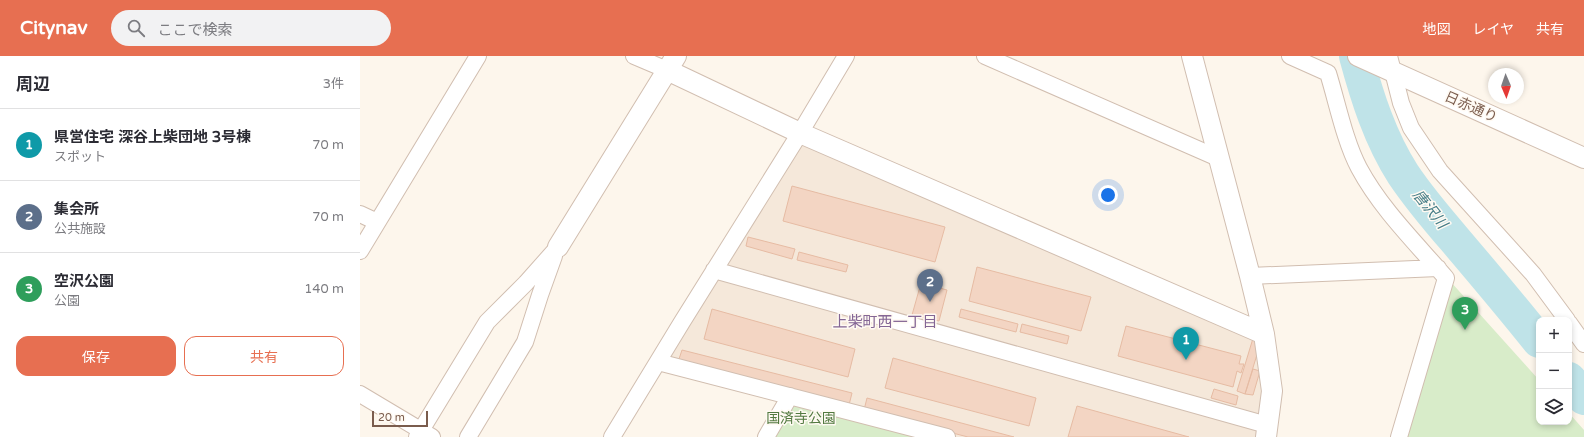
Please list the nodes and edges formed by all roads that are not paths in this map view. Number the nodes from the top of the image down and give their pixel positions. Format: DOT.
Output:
graph roads {
  1 [pos="478,56"];
  2 [pos="634,56"];
  3 [pos="846,56"];
  4 [pos="985,56"];
  5 [pos="1192,56"];
  6 [pos="1290,56"];
  7 [pos="1358,56"];
  8 [pos="671,63"];
  9 [pos="1388,65"];
  10 [pos="800,133"];
  11 [pos="1218,158"];
  12 [pos="1584,158"];
  13 [pos="360,214"];
  14 [pos="377,222"];
  15 [pos="558,247"];
  16 [pos="360,251"];
  17 [pos="1438,268"];
  18 [pos="714,270"];
  19 [pos="1250,276"];
  20 [pos="1565,317"];
  21 [pos="1572,327"];
  22 [pos="1264,334"];
  23 [pos="1584,344"];
  24 [pos="658,362"];
  25 [pos="360,394"];
  26 [pos="790,396"];
  27 [pos="1266,431"];
  28 [pos="424,435"];
  29 [pos="468,437"];
  30 [pos="612,437"];
  31 [pos="766,437"];
  32 [pos="947,437"];
  33 [pos="1400,437"];
  1 -- 14 [label="street"];
  2 -- 8 [label="street"];
  3 -- 10 [label="street"];
  4 -- 11 [label="street"];
  5 -- 11 [label="street"];
  6 -- 17 [label="street"];
  7 -- 9 [label="street, 日赤通り"];
  8 -- 10 [label="street"];
  8 -- 15 [label="street"];
  9 -- 12 [label="street, 日赤通り"];
  9 -- 20 [label="street"];
  10 -- 18 [label="street"];
  10 -- 22 [label="street"];
  11 -- 19 [label="street"];
  13 -- 14 [label="street"];
  14 -- 16 [label="street"];
  15 -- 28 [label="street"];
  15 -- 29 [label="street"];
  17 -- 19 [label="street"];
  17 -- 33 [label="street"];
  18 -- 24 [label="street"];
  18 -- 27 [label="street"];
  19 -- 22 [label="street"];
  21 -- 23 [label="street"];
  22 -- 27 [label="street"];
  24 -- 26 [label="street"];
  24 -- 30 [label="street"];
  25 -- 28 [label="street"];
  26 -- 31 [label="street"];
  26 -- 32 [label="street"];
}
